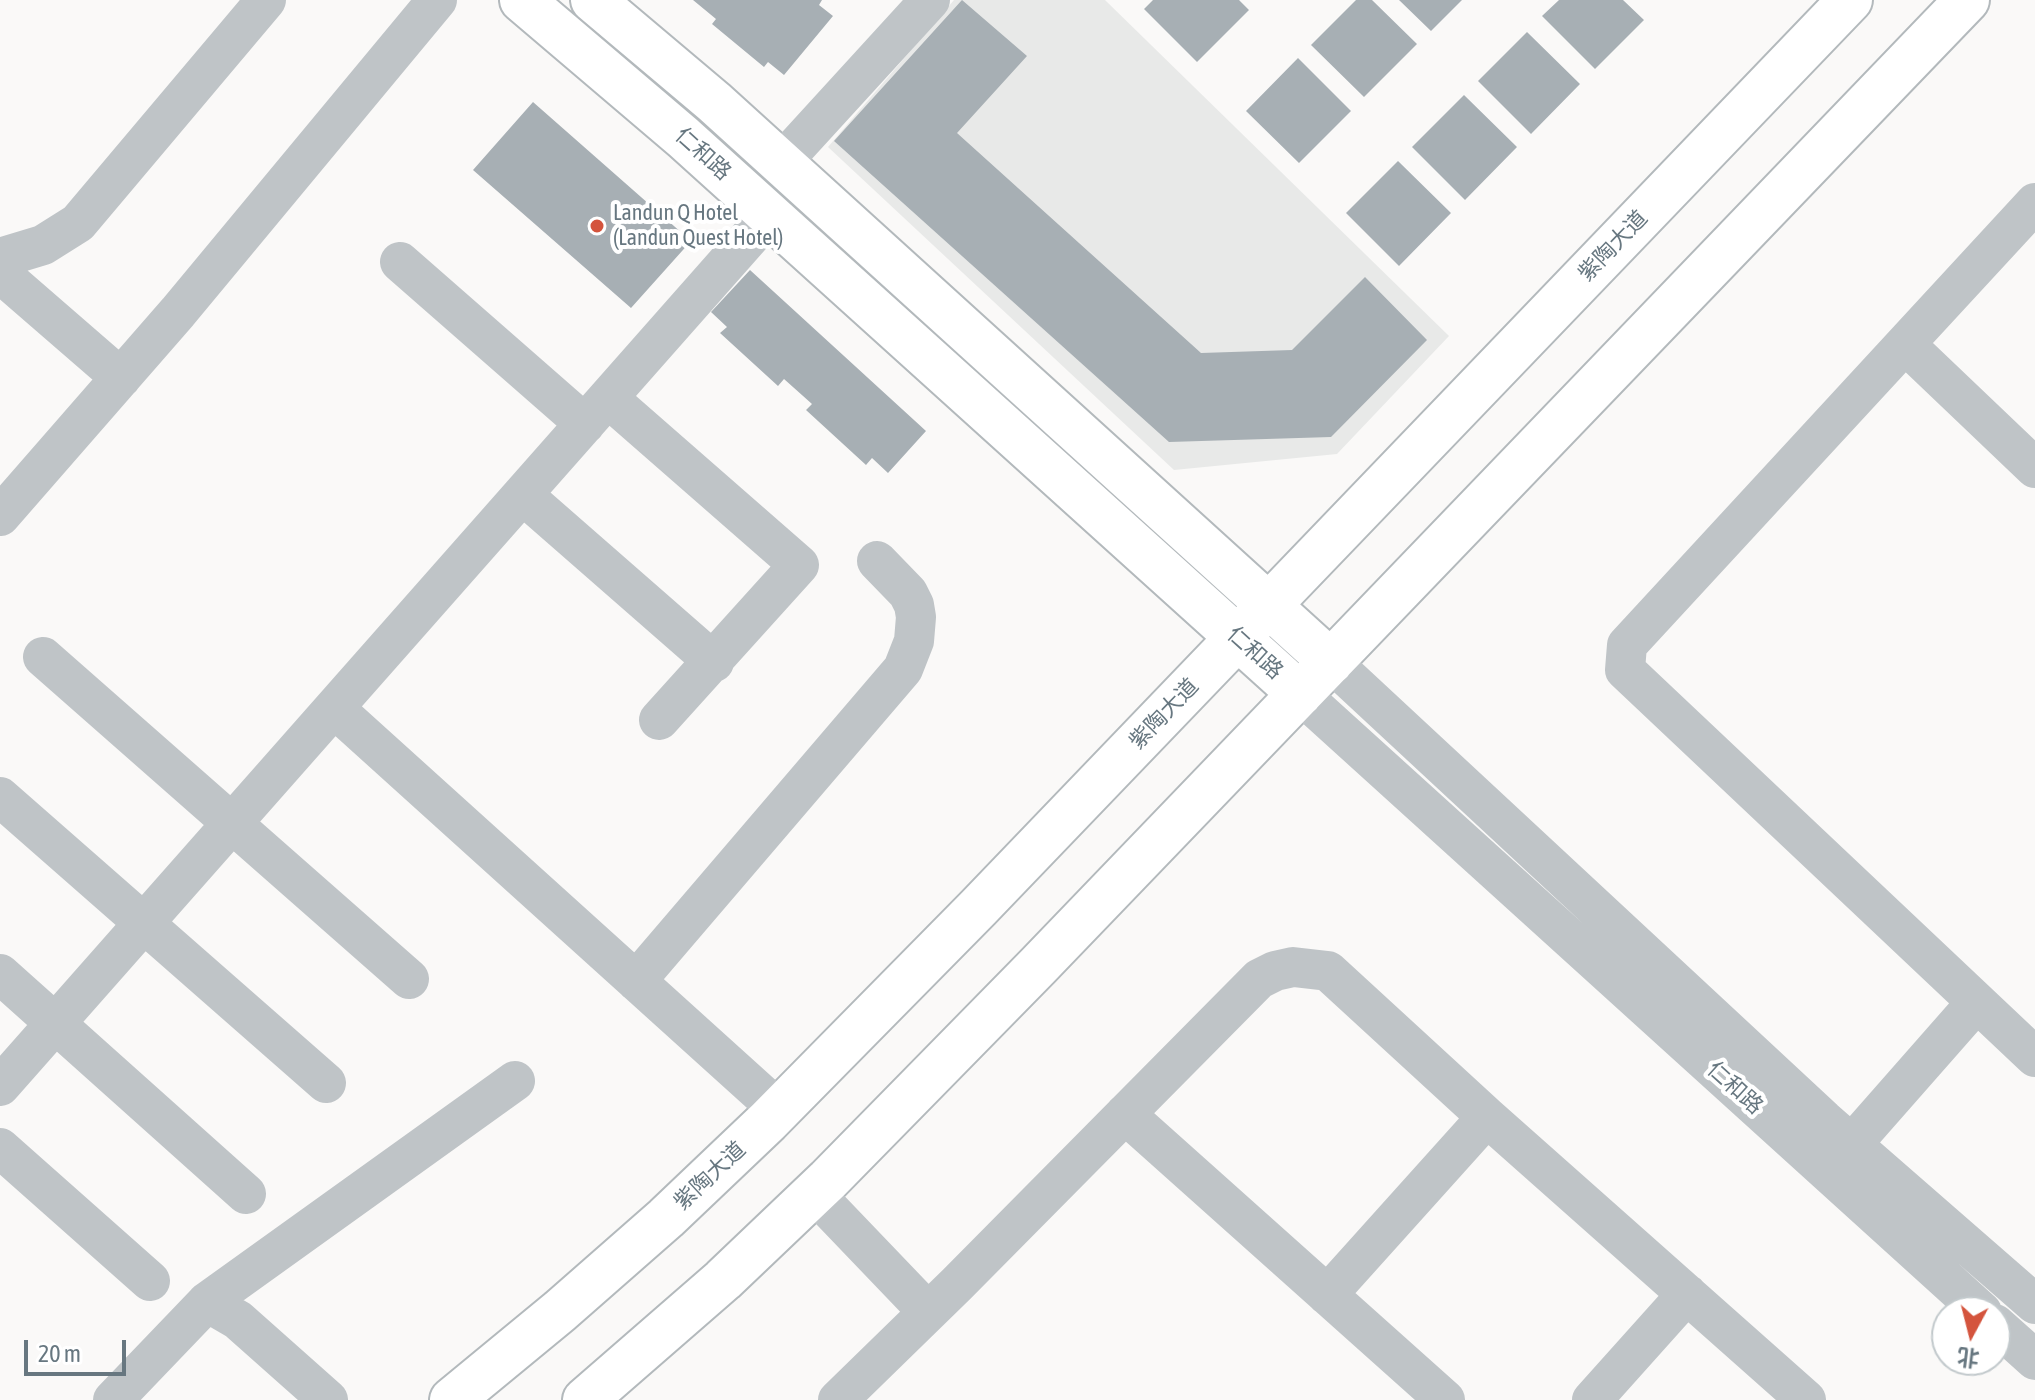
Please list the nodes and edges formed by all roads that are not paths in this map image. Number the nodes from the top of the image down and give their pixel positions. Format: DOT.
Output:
graph roads {
  1 [pos="266,0"];
  2 [pos="437,0"];
  3 [pos="522,0"];
  4 [pos="593,0"];
  5 [pos="930,0"];
  6 [pos="1850,0"];
  7 [pos="1967,0"];
  8 [pos="781,163"];
  9 [pos="2035,203"];
  10 [pos="770,214"];
  11 [pos="0,258"];
  12 [pos="400,262"];
  13 [pos="0,273"];
  14 [pos="1905,344"];
  15 [pos="121,378"];
  16 [pos="596,411"];
  17 [pos="2035,468"];
  18 [pos="523,495"];
  19 [pos="0,516"];
  20 [pos="877,561"];
  21 [pos="1269,605"];
  22 [pos="1238,637"];
  23 [pos="43,657"];
  24 [pos="714,662"];
  25 [pos="1331,662"];
  26 [pos="1300,694"];
  27 [pos="334,708"];
  28 [pos="659,720"];
  29 [pos="0,797"];
  30 [pos="232,823"];
  31 [pos="144,923"];
  32 [pos="0,974"];
  33 [pos="409,979"];
  34 [pos="636,981"];
  35 [pos="1976,1003"];
  36 [pos="56,1023"];
  37 [pos="2031,1047"];
  38 [pos="515,1081"];
  39 [pos="326,1083"];
  40 [pos="0,1086"];
  41 [pos="779,1110"];
  42 [pos="1125,1114"];
  43 [pos="1487,1117"];
  44 [pos="1852,1144"];
  45 [pos="0,1148"];
  46 [pos="814,1193"];
  47 [pos="246,1194"];
  48 [pos="150,1281"];
  49 [pos="1687,1294"];
  50 [pos="1327,1295"];
  51 [pos="1964,1296"];
  52 [pos="207,1302"];
  53 [pos="2035,1304"];
  54 [pos="928,1312"];
  55 [pos="2011,1338"];
  56 [pos="2035,1360"];
  57 [pos="113,1400"];
  58 [pos="328,1400"];
  59 [pos="452,1400"];
  60 [pos="585,1400"];
  61 [pos="838,1400"];
  62 [pos="1445,1400"];
  63 [pos="1592,1400"];
  64 [pos="1806,1400"];
  1 -- 11 [label="street"];
  2 -- 15 [label="street"];
  3 -- 10 [label="main road, 仁和路"];
  4 -- 8 [label="main road, 仁和路"];
  5 -- 8 [label="street"];
  6 -- 21 [label="main road, 紫陶大道"];
  7 -- 25 [label="main road"];
  8 -- 21 [label="main road, 仁和路"];
  9 -- 14 [label="street"];
  10 -- 16 [label="street"];
  10 -- 22 [label="main road, 仁和路"];
  12 -- 16 [label="street"];
  13 -- 15 [label="street"];
  14 -- 17 [label="street"];
  14 -- 35 [label="street"];
  15 -- 19 [label="street"];
  16 -- 18 [label="street"];
  16 -- 24 [label="street"];
  18 -- 24 [label="street"];
  18 -- 27 [label="street"];
  20 -- 34 [label="street"];
  21 -- 22 [label="main road, 紫陶大道"];
  21 -- 25 [label="main road, 仁和路"];
  22 -- 26 [label="main road, 仁和路"];
  22 -- 41 [label="main road, 紫陶大道"];
  23 -- 30 [label="street"];
  24 -- 28 [label="street"];
  25 -- 26 [label="main road"];
  25 -- 44 [label="street, 仁和路"];
  26 -- 46 [label="main road"];
  26 -- 51 [label="street, 仁和路"];
  27 -- 30 [label="street"];
  27 -- 34 [label="street"];
  29 -- 31 [label="street"];
  30 -- 31 [label="street"];
  30 -- 33 [label="street"];
  31 -- 36 [label="street"];
  31 -- 39 [label="street"];
  32 -- 36 [label="street"];
  34 -- 41 [label="street"];
  35 -- 37 [label="street"];
  35 -- 44 [label="street"];
  36 -- 40 [label="street"];
  36 -- 47 [label="street"];
  38 -- 52 [label="street"];
  41 -- 59 [label="main road, 紫陶大道"];
  42 -- 43 [label="street"];
  42 -- 50 [label="street"];
  42 -- 54 [label="street"];
  43 -- 49 [label="street"];
  43 -- 50 [label="street"];
  44 -- 53 [label="street, 仁和路"];
  45 -- 48 [label="street"];
  46 -- 54 [label="street"];
  46 -- 60 [label="main road"];
  49 -- 63 [label="street"];
  49 -- 64 [label="street"];
  50 -- 62 [label="street"];
  52 -- 57 [label="street"];
  52 -- 58 [label="street"];
  54 -- 61 [label="street"];
  55 -- 56 [label="street"];
}
